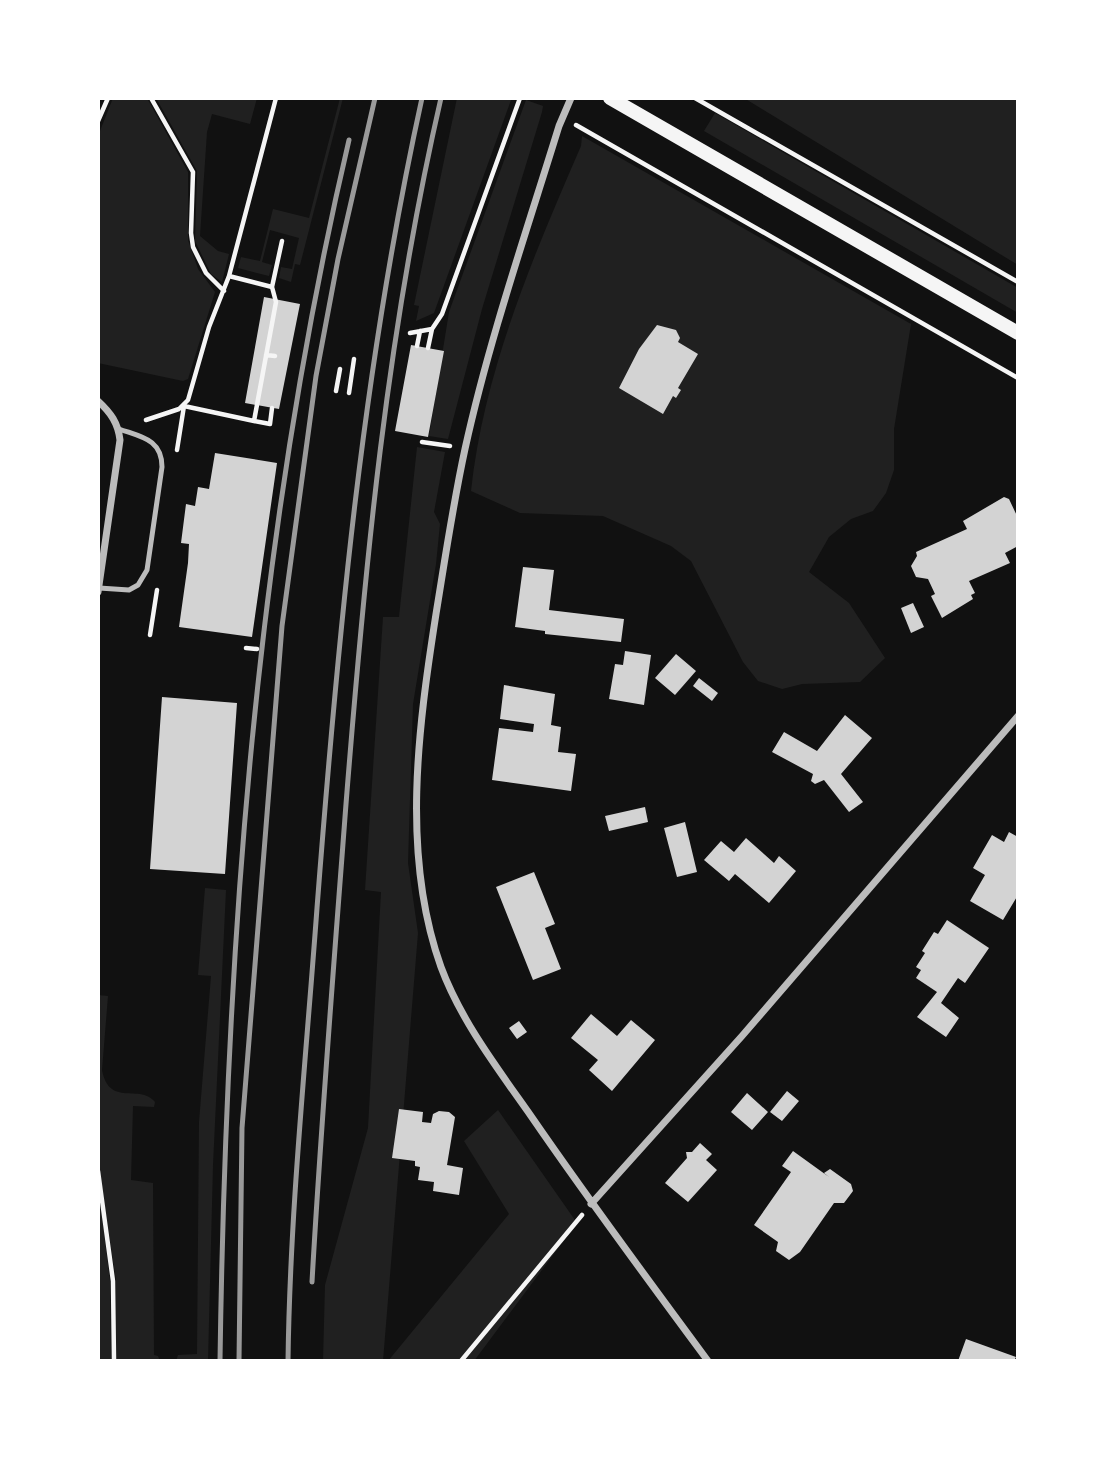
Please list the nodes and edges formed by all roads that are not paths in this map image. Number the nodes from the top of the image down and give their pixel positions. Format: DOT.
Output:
graph roads {
  1 [pos="571,98"];
  2 [pos="610,98"];
  3 [pos="1018,333"];
  4 [pos="98,401"];
  5 [pos="119,429"];
  6 [pos="98,589"];
  7 [pos="1018,716"];
  8 [pos="591,1204"];
  9 [pos="708,1361"];
  1 -- 8 [label="street"];
  2 -- 3 [label="main road"];
  4 -- 5 [label="street"];
  5 -- 6 [label="street"];
  5 -- 6 [label="lane"];
  7 -- 8 [label="street"];
  8 -- 9 [label="street"];
}
